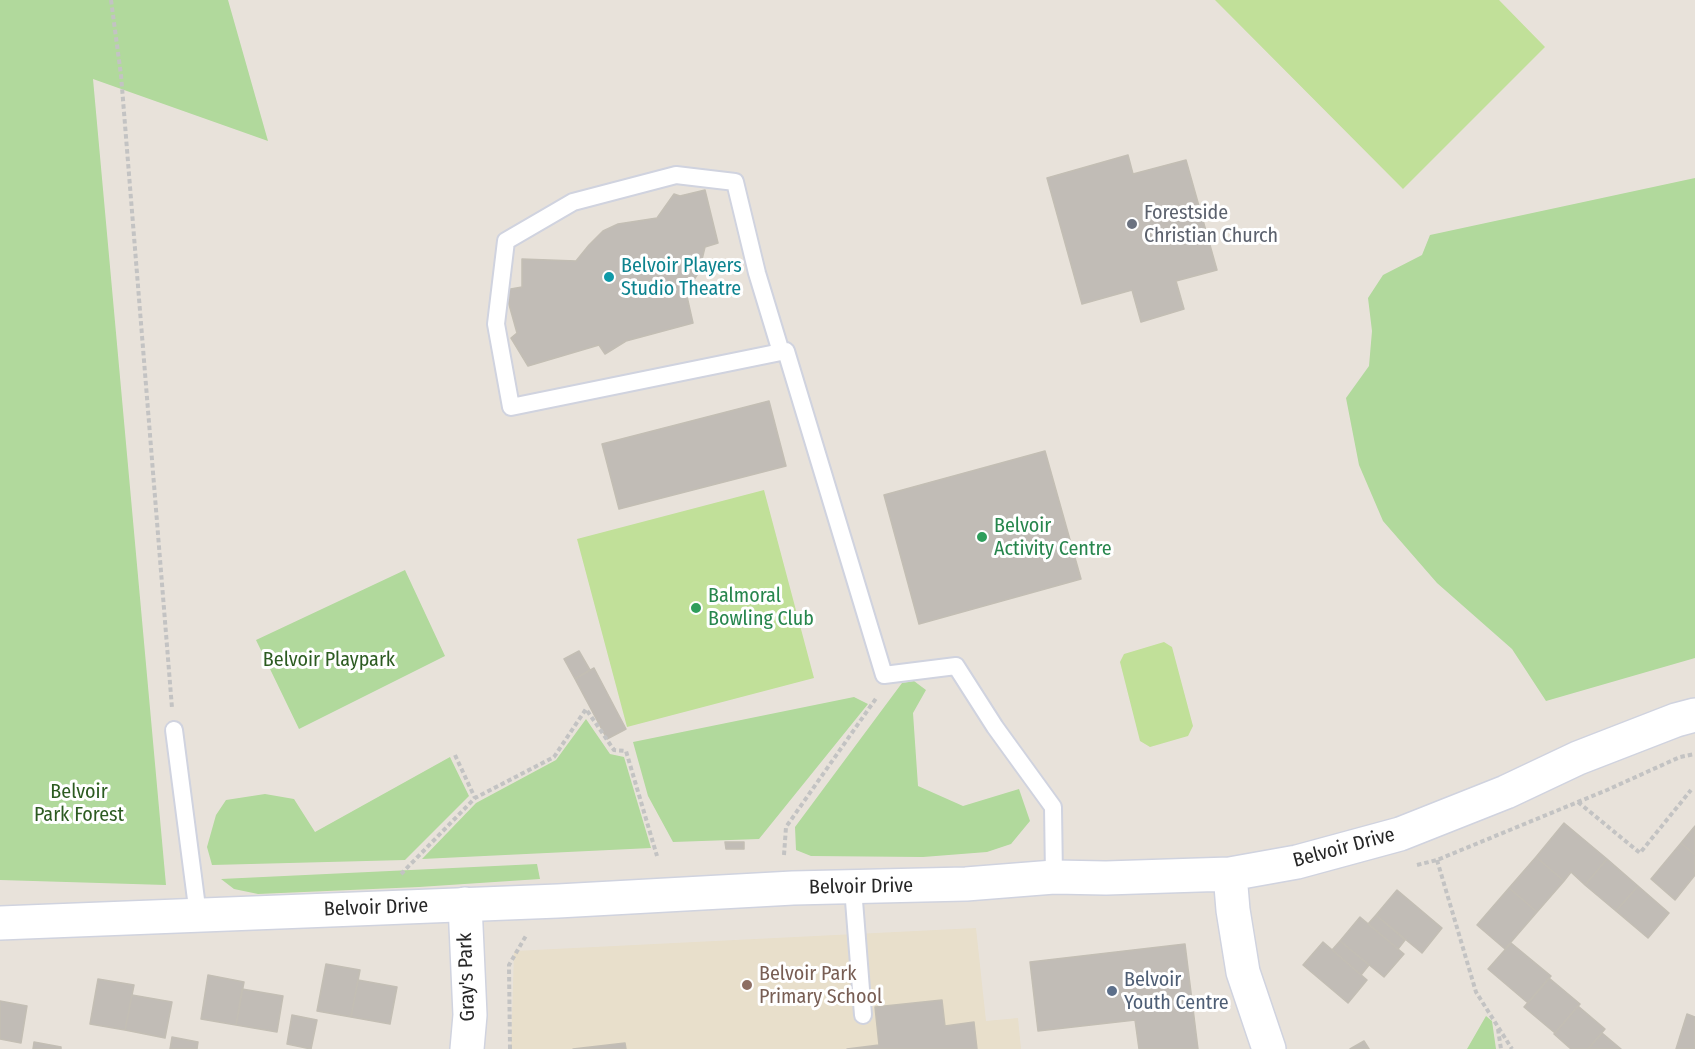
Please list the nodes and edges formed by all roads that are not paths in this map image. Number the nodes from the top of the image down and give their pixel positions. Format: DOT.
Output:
graph roads {
  1 [pos="781,352"];
  2 [pos="1695,715"];
  3 [pos="174,730"];
  4 [pos="1230,874"];
  5 [pos="1054,877"];
  6 [pos="853,888"];
  7 [pos="465,904"];
  8 [pos="198,915"];
  9 [pos="0,923"];
  10 [pos="863,1015"];
  11 [pos="467,1049"];
  12 [pos="1269,1049"];
  1 -- 1 [label="lane"];
  1 -- 5 [label="lane"];
  2 -- 4 [label="street, Belvoir Drive"];
  3 -- 8 [label="lane"];
  4 -- 5 [label="street, Belvoir Drive"];
  4 -- 12 [label="street"];
  5 -- 6 [label="street, Belvoir Drive"];
  6 -- 7 [label="street, Belvoir Drive"];
  6 -- 10 [label="lane"];
  7 -- 8 [label="street, Belvoir Drive"];
  7 -- 11 [label="street, Gray's Park"];
  8 -- 9 [label="street, Belvoir Drive"];
}
